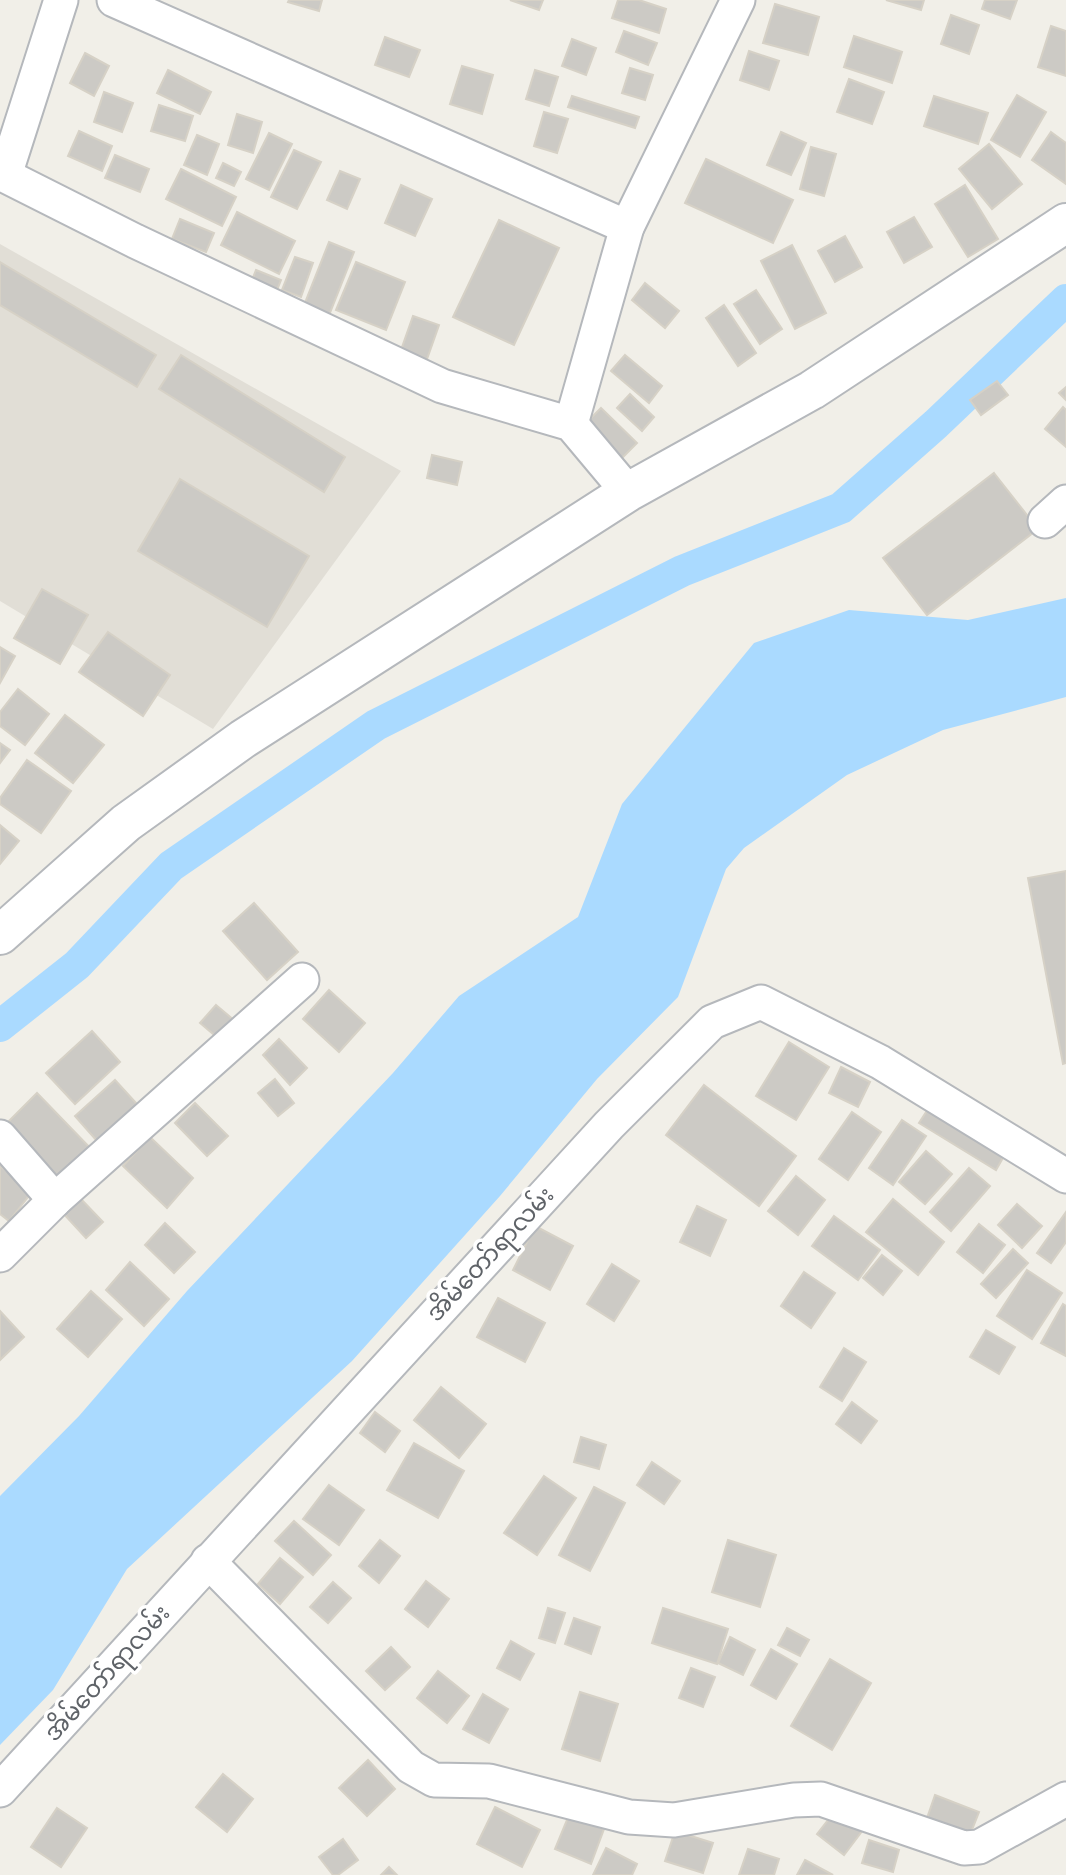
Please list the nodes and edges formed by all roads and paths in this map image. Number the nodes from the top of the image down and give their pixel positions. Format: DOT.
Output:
graph roads {
  1 [pos="61,0"];
  2 [pos="114,0"];
  3 [pos="738,0"];
  4 [pos="3,174"];
  5 [pos="1066,223"];
  6 [pos="627,228"];
  7 [pos="571,424"];
  8 [pos="628,492"];
  9 [pos="0,935"];
  10 [pos="302,980"];
  11 [pos="0,1137"];
  12 [pos="1066,1176"];
  13 [pos="55,1200"];
  14 [pos="0,1255"];
  15 [pos="208,1561"];
  16 [pos="0,1790"];
  17 [pos="1066,1799"];
  1 -- 4 [label="street"];
  2 -- 6 [label="street"];
  3 -- 6 [label="street"];
  4 -- 7 [label="street"];
  5 -- 8 [label="street"];
  6 -- 7 [label="street"];
  7 -- 8 [label="street"];
  8 -- 9 [label="street"];
  10 -- 13 [label="street"];
  11 -- 13 [label="street"];
  12 -- 15 [label="street, အိမ်တော်ရာလမ်း"];
  13 -- 14 [label="street"];
  15 -- 16 [label="street, အိမ်တော်ရာလမ်း"];
  15 -- 17 [label="street"];
}
